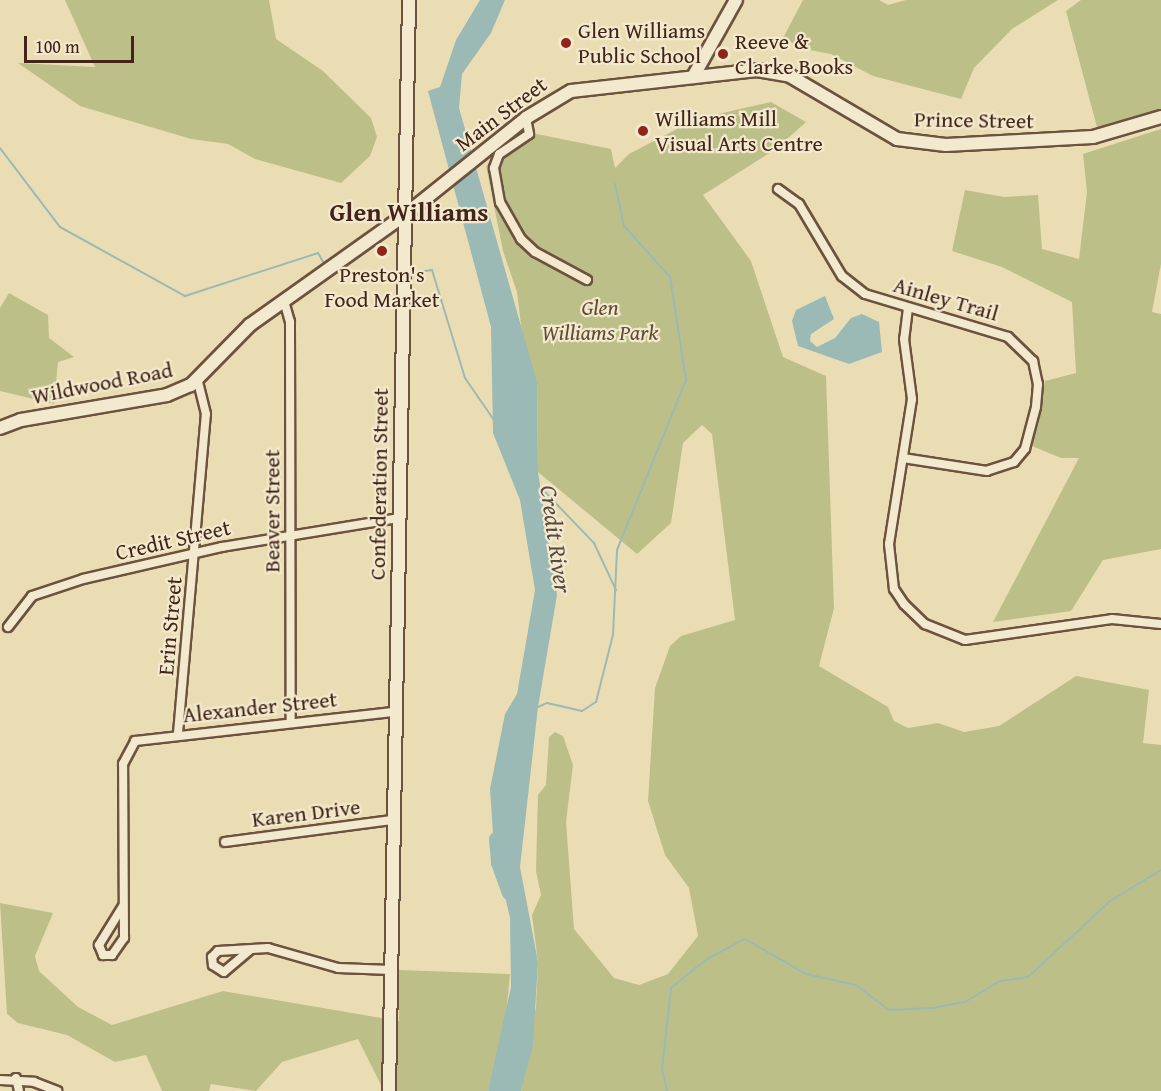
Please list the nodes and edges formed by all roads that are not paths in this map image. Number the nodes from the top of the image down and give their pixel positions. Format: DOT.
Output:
graph roads {
  1 [pos="409,0"];
  2 [pos="736,0"];
  3 [pos="693,77"];
  4 [pos="1161,117"];
  5 [pos="526,118"];
  6 [pos="406,183"];
  7 [pos="444,183"];
  8 [pos="778,189"];
  9 [pos="405,215"];
  10 [pos="587,280"];
  11 [pos="284,301"];
  12 [pos="908,308"];
  13 [pos="198,381"];
  14 [pos="0,428"];
  15 [pos="903,458"];
  16 [pos="399,518"];
  17 [pos="290,534"];
  18 [pos="195,554"];
  19 [pos="1161,624"];
  20 [pos="8,627"];
  21 [pos="395,712"];
  22 [pos="291,722"];
  23 [pos="178,733"];
  24 [pos="392,820"];
  25 [pos="225,842"];
  26 [pos="123,906"];
  27 [pos="250,950"];
  28 [pos="391,970"];
  29 [pos="16,1078"];
  30 [pos="0,1080"];
  31 [pos="19,1091"];
  32 [pos="57,1091"];
  33 [pos="389,1091"];
  1 -- 6 [label="main road, Confederation Street"];
  2 -- 3 [label="main road"];
  3 -- 4 [label="main road, Prince Street"];
  3 -- 5 [label="main road, Main Street"];
  5 -- 7 [label="main road, Main Street"];
  5 -- 10 [label="street"];
  6 -- 7 [label="main road"];
  6 -- 9 [label="main road, Confederation Street"];
  7 -- 9 [label="main road, Main Street"];
  8 -- 12 [label="street, Ainley Trail"];
  9 -- 11 [label="main road, Wildwood Road"];
  9 -- 16 [label="main road, Confederation Street"];
  11 -- 13 [label="main road, Wildwood Road"];
  11 -- 17 [label="street, Beaver Street"];
  12 -- 15 [label="street"];
  12 -- 15 [label="street, Ainley Trail"];
  13 -- 14 [label="main road, Wildwood Road"];
  13 -- 18 [label="street, Erin Street"];
  15 -- 19 [label="street"];
  16 -- 17 [label="street, Credit Street"];
  16 -- 21 [label="main road, Confederation Street"];
  17 -- 18 [label="street, Credit Street"];
  17 -- 22 [label="street, Beaver Street"];
  18 -- 20 [label="street, Credit Street"];
  18 -- 23 [label="street, Erin Street"];
  21 -- 22 [label="street, Alexander Street"];
  21 -- 24 [label="main road, Confederation Street"];
  22 -- 23 [label="street, Alexander Street"];
  23 -- 26 [label="street, Alexander Street"];
  24 -- 25 [label="street, Karen Drive"];
  24 -- 28 [label="main road, Confederation Street"];
  26 -- 26 [label="street"];
  27 -- 28 [label="street"];
  28 -- 33 [label="main road, Confederation Street"];
  29 -- 30 [label="street"];
  29 -- 31 [label="street"];
  29 -- 32 [label="street"];
}
